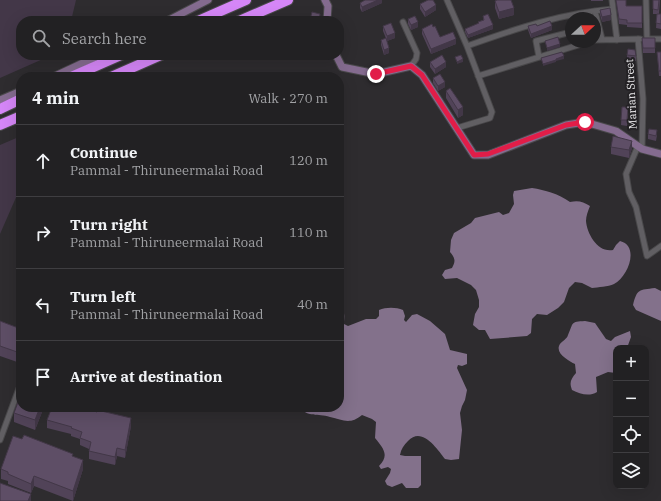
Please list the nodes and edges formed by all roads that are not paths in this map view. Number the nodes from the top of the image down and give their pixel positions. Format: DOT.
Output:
graph roads {
  1 [pos="208,0"];
  2 [pos="246,0"];
  3 [pos="288,0"];
  4 [pos="325,0"];
  5 [pos="447,0"];
  6 [pos="612,0"];
  7 [pos="646,0"];
  8 [pos="613,9"];
  9 [pos="595,11"];
  10 [pos="177,16"];
  11 [pos="209,16"];
  12 [pos="251,16"];
  13 [pos="327,16"];
  14 [pos="403,22"];
  15 [pos="565,34"];
  16 [pos="638,38"];
  17 [pos="602,39"];
  18 [pos="646,39"];
  19 [pos="661,39"];
  20 [pos="617,40"];
  21 [pos="467,46"];
  22 [pos="570,48"];
  23 [pos="539,58"];
  24 [pos="92,60"];
  25 [pos="109,60"];
  26 [pos="150,60"];
  27 [pos="339,60"];
  28 [pos="411,66"];
  29 [pos="71,72"];
  30 [pos="75,72"];
  31 [pos="123,72"];
  32 [pos="478,76"];
  33 [pos="16,93"];
  34 [pos="0,100"];
  35 [pos="16,101"];
  36 [pos="0,108"];
  37 [pos="16,118"];
  38 [pos="0,126"];
  39 [pos="456,128"];
  40 [pos="640,147"];
  41 [pos="661,154"];
  42 [pos="661,246"];
  43 [pos="16,397"];
  44 [pos="0,440"];
  1 -- 10 [label="street"];
  2 -- 11 [label="highway"];
  3 -- 12 [label="highway"];
  4 -- 13 [label="street"];
  5 -- 21 [label="street"];
  6 -- 8 [label="street"];
  7 -- 18 [label="street"];
  8 -- 9 [label="street"];
  8 -- 20 [label="street"];
  9 -- 21 [label="street"];
  14 -- 28 [label="street"];
  15 -- 23 [label="street"];
  16 -- 18 [label="street"];
  16 -- 20 [label="street"];
  16 -- 40 [label="street, Marian Street"];
  17 -- 20 [label="street"];
  18 -- 19 [label="street"];
  21 -- 32 [label="street"];
  22 -- 23 [label="street"];
  23 -- 32 [label="street"];
  24 -- 29 [label="street"];
  25 -- 30 [label="highway"];
  26 -- 31 [label="highway"];
  27 -- 28 [label="street"];
  28 -- 39 [label="street"];
  32 -- 39 [label="street"];
  33 -- 34 [label="street"];
  35 -- 36 [label="highway"];
  37 -- 38 [label="highway"];
  39 -- 40 [label="street"];
  40 -- 41 [label="street"];
  40 -- 42 [label="street"];
  43 -- 44 [label="street"];
}
